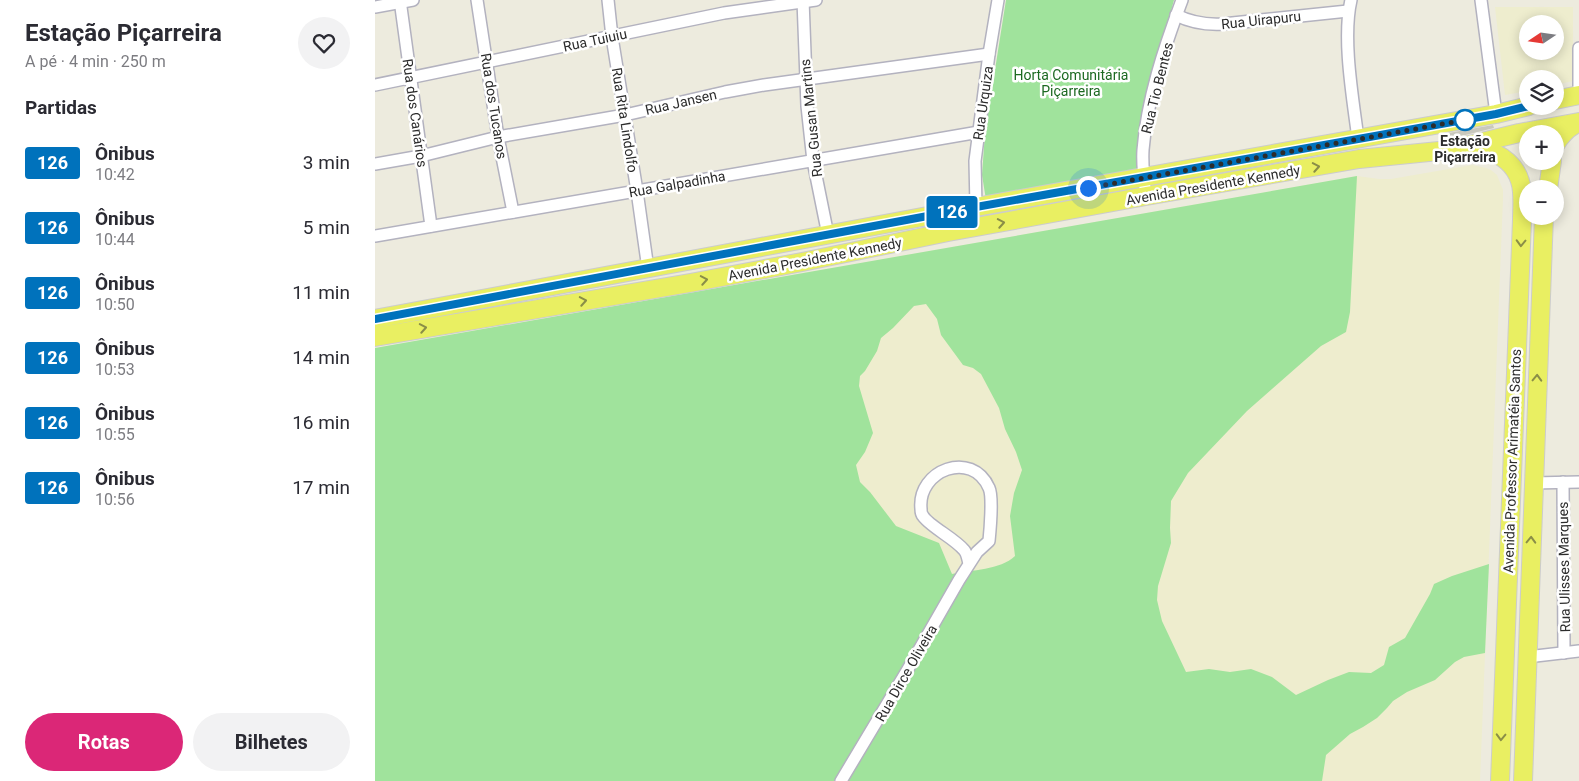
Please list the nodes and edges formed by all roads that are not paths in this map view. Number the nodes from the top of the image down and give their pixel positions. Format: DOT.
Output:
graph roads {
  1 [pos="413,0"];
  2 [pos="477,0"];
  3 [pos="608,0"];
  4 [pos="816,0"];
  5 [pos="999,0"];
  6 [pos="1182,0"];
  7 [pos="1481,0"];
  8 [pos="400,1"];
  9 [pos="803,1"];
  10 [pos="1350,5"];
  11 [pos="375,7"];
  12 [pos="1176,15"];
  13 [pos="612,37"];
  14 [pos="1579,48"];
  15 [pos="989,54"];
  16 [pos="486,62"];
  17 [pos="411,78"];
  18 [pos="806,80"];
  19 [pos="375,85"];
  20 [pos="1579,95"];
  21 [pos="1564,98"];
  22 [pos="1519,108"];
  23 [pos="1496,114"];
  24 [pos="625,115"];
  25 [pos="1579,122"];
  26 [pos="1564,126"];
  27 [pos="979,132"];
  28 [pos="1564,132"];
  29 [pos="1519,136"];
  30 [pos="498,138"];
  31 [pos="1358,140"];
  32 [pos="421,156"];
  33 [pos="813,161"];
  34 [pos="1343,162"];
  35 [pos="375,164"];
  36 [pos="1144,178"];
  37 [pos="637,191"];
  38 [pos="1146,196"];
  39 [pos="976,207"];
  40 [pos="513,212"];
  41 [pos="1544,225"];
  42 [pos="431,226"];
  43 [pos="828,235"];
  44 [pos="375,236"];
  45 [pos="647,269"];
  46 [pos="538,288"];
  47 [pos="486,298"];
  48 [pos="541,308"];
  49 [pos="491,316"];
  50 [pos="375,319"];
  51 [pos="375,337"];
  52 [pos="1563,482"];
  53 [pos="1579,482"];
  54 [pos="1533,483"];
  55 [pos="1530,562"];
  56 [pos="1507,563"];
  57 [pos="969,564"];
  58 [pos="1579,651"];
  59 [pos="1564,653"];
  60 [pos="1527,657"];
  61 [pos="1525,690"];
  62 [pos="1502,709"];
  63 [pos="841,781"];
  64 [pos="1499,781"];
  65 [pos="1523,781"];
  1 -- 8 [label="street"];
  2 -- 16 [label="street, Rua dos Tucanos"];
  3 -- 13 [label="street, Rua Rita Lindolfo"];
  4 -- 9 [label="street, Rua Tuiuiu"];
  5 -- 15 [label="street, Rua Urquiza"];
  6 -- 12 [label="street, Rua Tio Bentes"];
  7 -- 23 [label="street"];
  8 -- 11 [label="street"];
  8 -- 17 [label="street, Rua dos Canários"];
  9 -- 13 [label="street, Rua Tuiuiu"];
  9 -- 18 [label="street, Rua Gusan Martins"];
  10 -- 12 [label="street, Rua Uirapuru"];
  10 -- 31 [label="street"];
  12 -- 36 [label="street, Rua Tio Bentes"];
  13 -- 16 [label="street, Rua Tuiuiu"];
  13 -- 24 [label="street, Rua Rita Lindolfo"];
  14 -- 20 [label="street"];
  15 -- 18 [label="street, Rua Jansen"];
  15 -- 27 [label="street, Rua Urquiza"];
  16 -- 17 [label="street, Rua Tuiuiu"];
  16 -- 30 [label="street, Rua dos Tucanos"];
  17 -- 19 [label="street, Rua Tuiuiu"];
  17 -- 32 [label="street, Rua dos Canários"];
  18 -- 24 [label="street, Rua Jansen"];
  18 -- 33 [label="street, Rua Gusan Martins"];
  20 -- 21 [label="main road"];
  22 -- 23 [label="main road, Avenida Presidente Kennedy"];
  23 -- 31 [label="main road, Avenida Presidente Kennedy"];
  24 -- 30 [label="street, Rua Jansen"];
  24 -- 37 [label="street, Rua Rita Lindolfo"];
  25 -- 26 [label="main road, Avenida Presidente Kennedy"];
  25 -- 28 [label="main road"];
  27 -- 33 [label="street, Rua Galpadinha"];
  27 -- 39 [label="street, Rua Urquiza"];
  29 -- 34 [label="main road, Avenida Presidente Kennedy"];
  30 -- 32 [label="street, Rua Jansen"];
  30 -- 40 [label="street, Rua dos Tucanos"];
  31 -- 36 [label="main road, Avenida Presidente Kennedy"];
  32 -- 35 [label="street, Rua Jansen"];
  32 -- 42 [label="street, Rua dos Canários"];
  33 -- 37 [label="street, Rua Galpadinha"];
  33 -- 43 [label="street, Rua Gusan Martins"];
  38 -- 34 [label="main road, Avenida Presidente Kennedy, one-way"];
  34 -- 56 [label="main road, Avenida Professor Arimatéia Santos, one-way"];
  36 -- 38 [label="street, Rua Tio Bentes"];
  36 -- 39 [label="main road, Avenida Presidente Kennedy"];
  37 -- 40 [label="street, Rua Galpadinha"];
  37 -- 45 [label="street, Rua Rita Lindolfo"];
  48 -- 38 [label="main road, Avenida Presidente Kennedy, one-way"];
  39 -- 43 [label="main road, Avenida Presidente Kennedy"];
  40 -- 42 [label="street, Rua Galpadinha"];
  54 -- 41 [label="main road, Avenida Professor Arimatéia Santos, one-way"];
  42 -- 44 [label="street, Rua Galpadinha"];
  43 -- 45 [label="main road, Avenida Presidente Kennedy"];
  45 -- 46 [label="main road, Avenida Presidente Kennedy"];
  46 -- 47 [label="main road, Avenida Presidente Kennedy"];
  46 -- 48 [label="main road"];
  47 -- 49 [label="main road"];
  47 -- 50 [label="main road, Avenida Presidente Kennedy"];
  48 -- 49 [label="main road, Avenida Presidente Kennedy"];
  51 -- 49 [label="main road, Avenida Presidente Kennedy, one-way"];
  52 -- 53 [label="street"];
  52 -- 54 [label="street"];
  52 -- 59 [label="street, Rua Ulisses Marques"];
  55 -- 54 [label="main road, Avenida Professor Arimatéia Santos, one-way"];
  55 -- 56 [label="main road"];
  55 -- 60 [label="main road, Avenida Professor Arimatéia Santos"];
  56 -- 62 [label="main road, Avenida Professor Arimatéia Santos"];
  57 -- 57 [label="street, Rua Dirce Oliveira"];
  57 -- 63 [label="street, Rua Dirce Oliveira"];
  58 -- 59 [label="street"];
  59 -- 60 [label="street"];
  60 -- 61 [label="main road, Avenida Professor Arimatéia Santos"];
  61 -- 62 [label="main road"];
  61 -- 65 [label="main road, Avenida Professor Arimatéia Santos"];
  62 -- 64 [label="main road, Avenida Professor Arimatéia Santos, one-way"];
}
